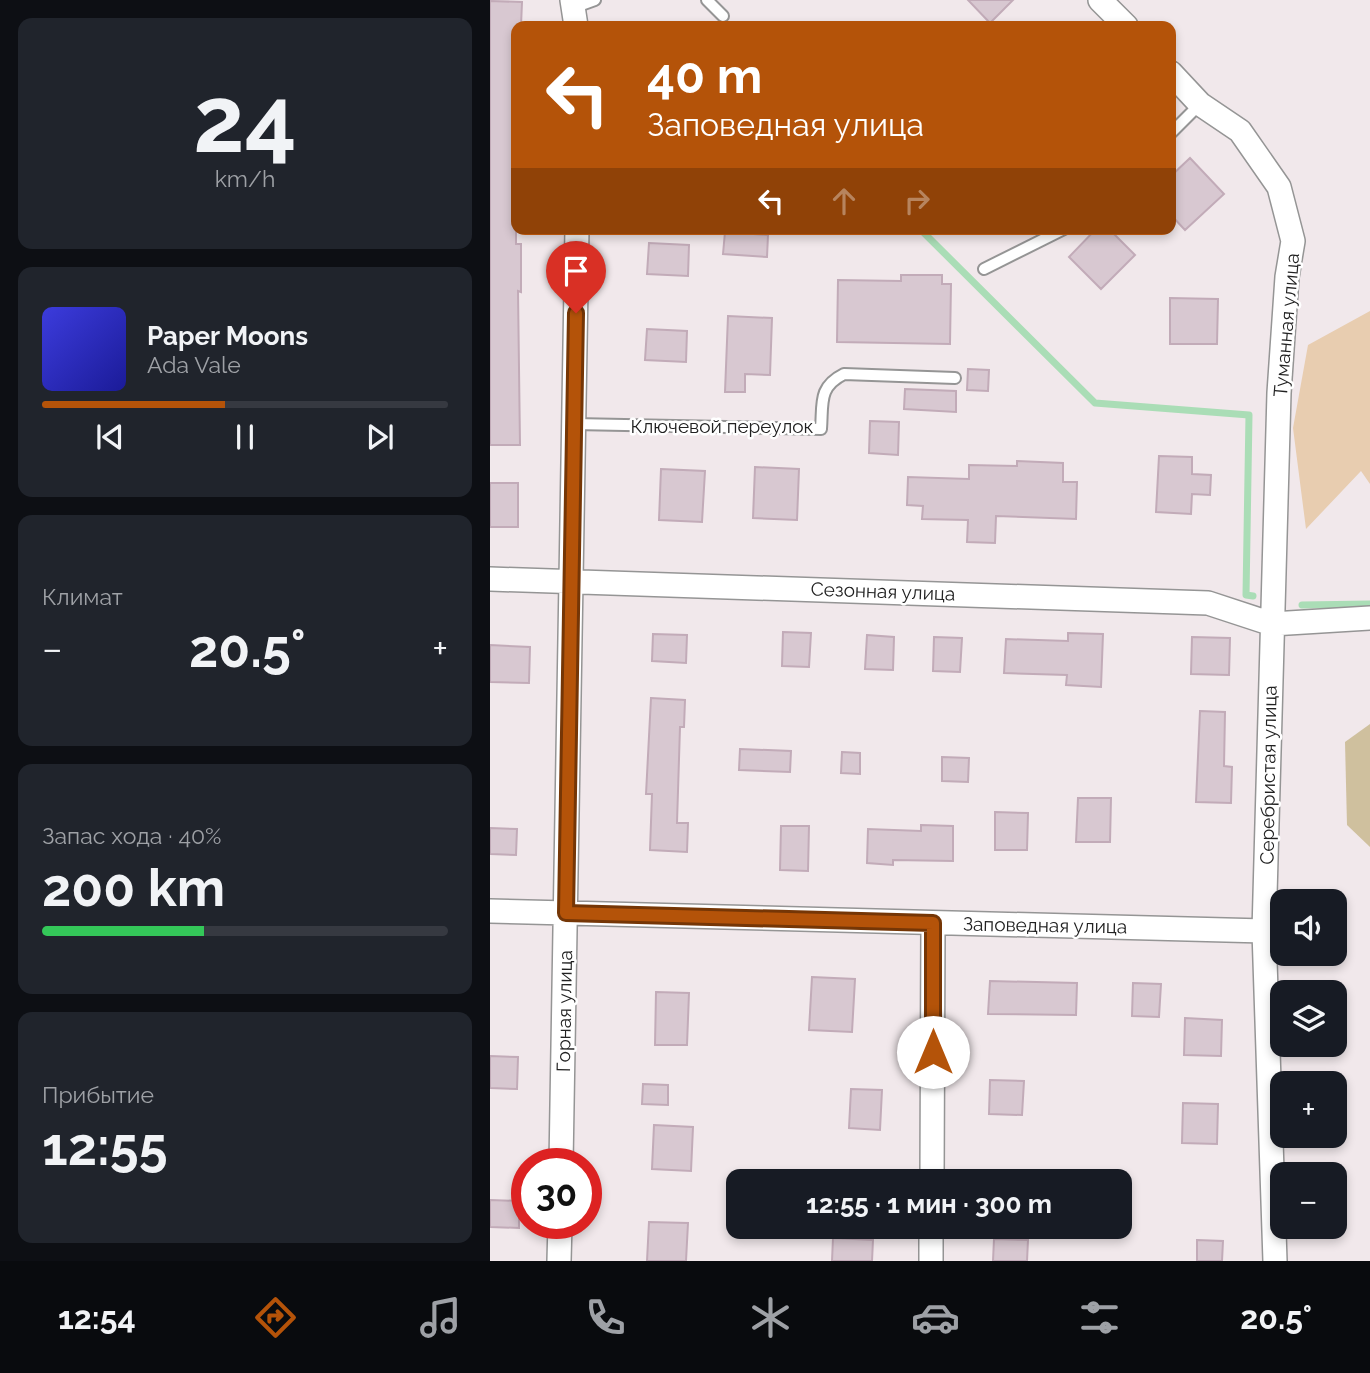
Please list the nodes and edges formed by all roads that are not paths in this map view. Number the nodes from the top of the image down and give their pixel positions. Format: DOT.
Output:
graph roads {
  1 [pos="595,0"];
  2 [pos="708,0"];
  3 [pos="1100,0"];
  4 [pos="574,12"];
  5 [pos="723,16"];
  6 [pos="1121,21"];
  7 [pos="1176,78"];
  8 [pos="1200,104"];
  9 [pos="1176,127"];
  10 [pos="577,235"];
  11 [pos="1052,235"];
  12 [pos="984,269"];
  13 [pos="955,378"];
  14 [pos="574,424"];
  15 [pos="490,579"];
  16 [pos="572,580"];
  17 [pos="1370,618"];
  18 [pos="1272,624"];
  19 [pos="490,911"];
  20 [pos="566,913"];
  21 [pos="933,923"];
  22 [pos="1264,930"];
  23 [pos="561,1148"];
  24 [pos="932,1169"];
  25 [pos="560,1239"];
  26 [pos="931,1239"];
  27 [pos="559,1261"];
  28 [pos="931,1261"];
  29 [pos="1275,1261"];
  1 -- 4 [label="lane"];
  2 -- 5 [label="lane"];
  3 -- 6 [label="street"];
  7 -- 8 [label="street, Туманная улица"];
  8 -- 9 [label="lane"];
  8 -- 18 [label="street, Туманная улица"];
  10 -- 14 [label="street, Горная улица"];
  11 -- 12 [label="lane"];
  13 -- 14 [label="lane, Ключевой переулок"];
  14 -- 16 [label="street, Горная улица"];
  15 -- 16 [label="street, Сезонная улица"];
  16 -- 18 [label="street, Сезонная улица"];
  16 -- 20 [label="street, Горная улица"];
  17 -- 18 [label="street"];
  18 -- 22 [label="street, Серебристая улица"];
  19 -- 20 [label="street, Заповедная улица"];
  20 -- 21 [label="street, Заповедная улица"];
  20 -- 23 [label="street, Горная улица"];
  21 -- 22 [label="street, Заповедная улица"];
  21 -- 24 [label="street"];
  22 -- 29 [label="street, Серебристая улица"];
  25 -- 27 [label="street"];
  26 -- 28 [label="street"];
}
